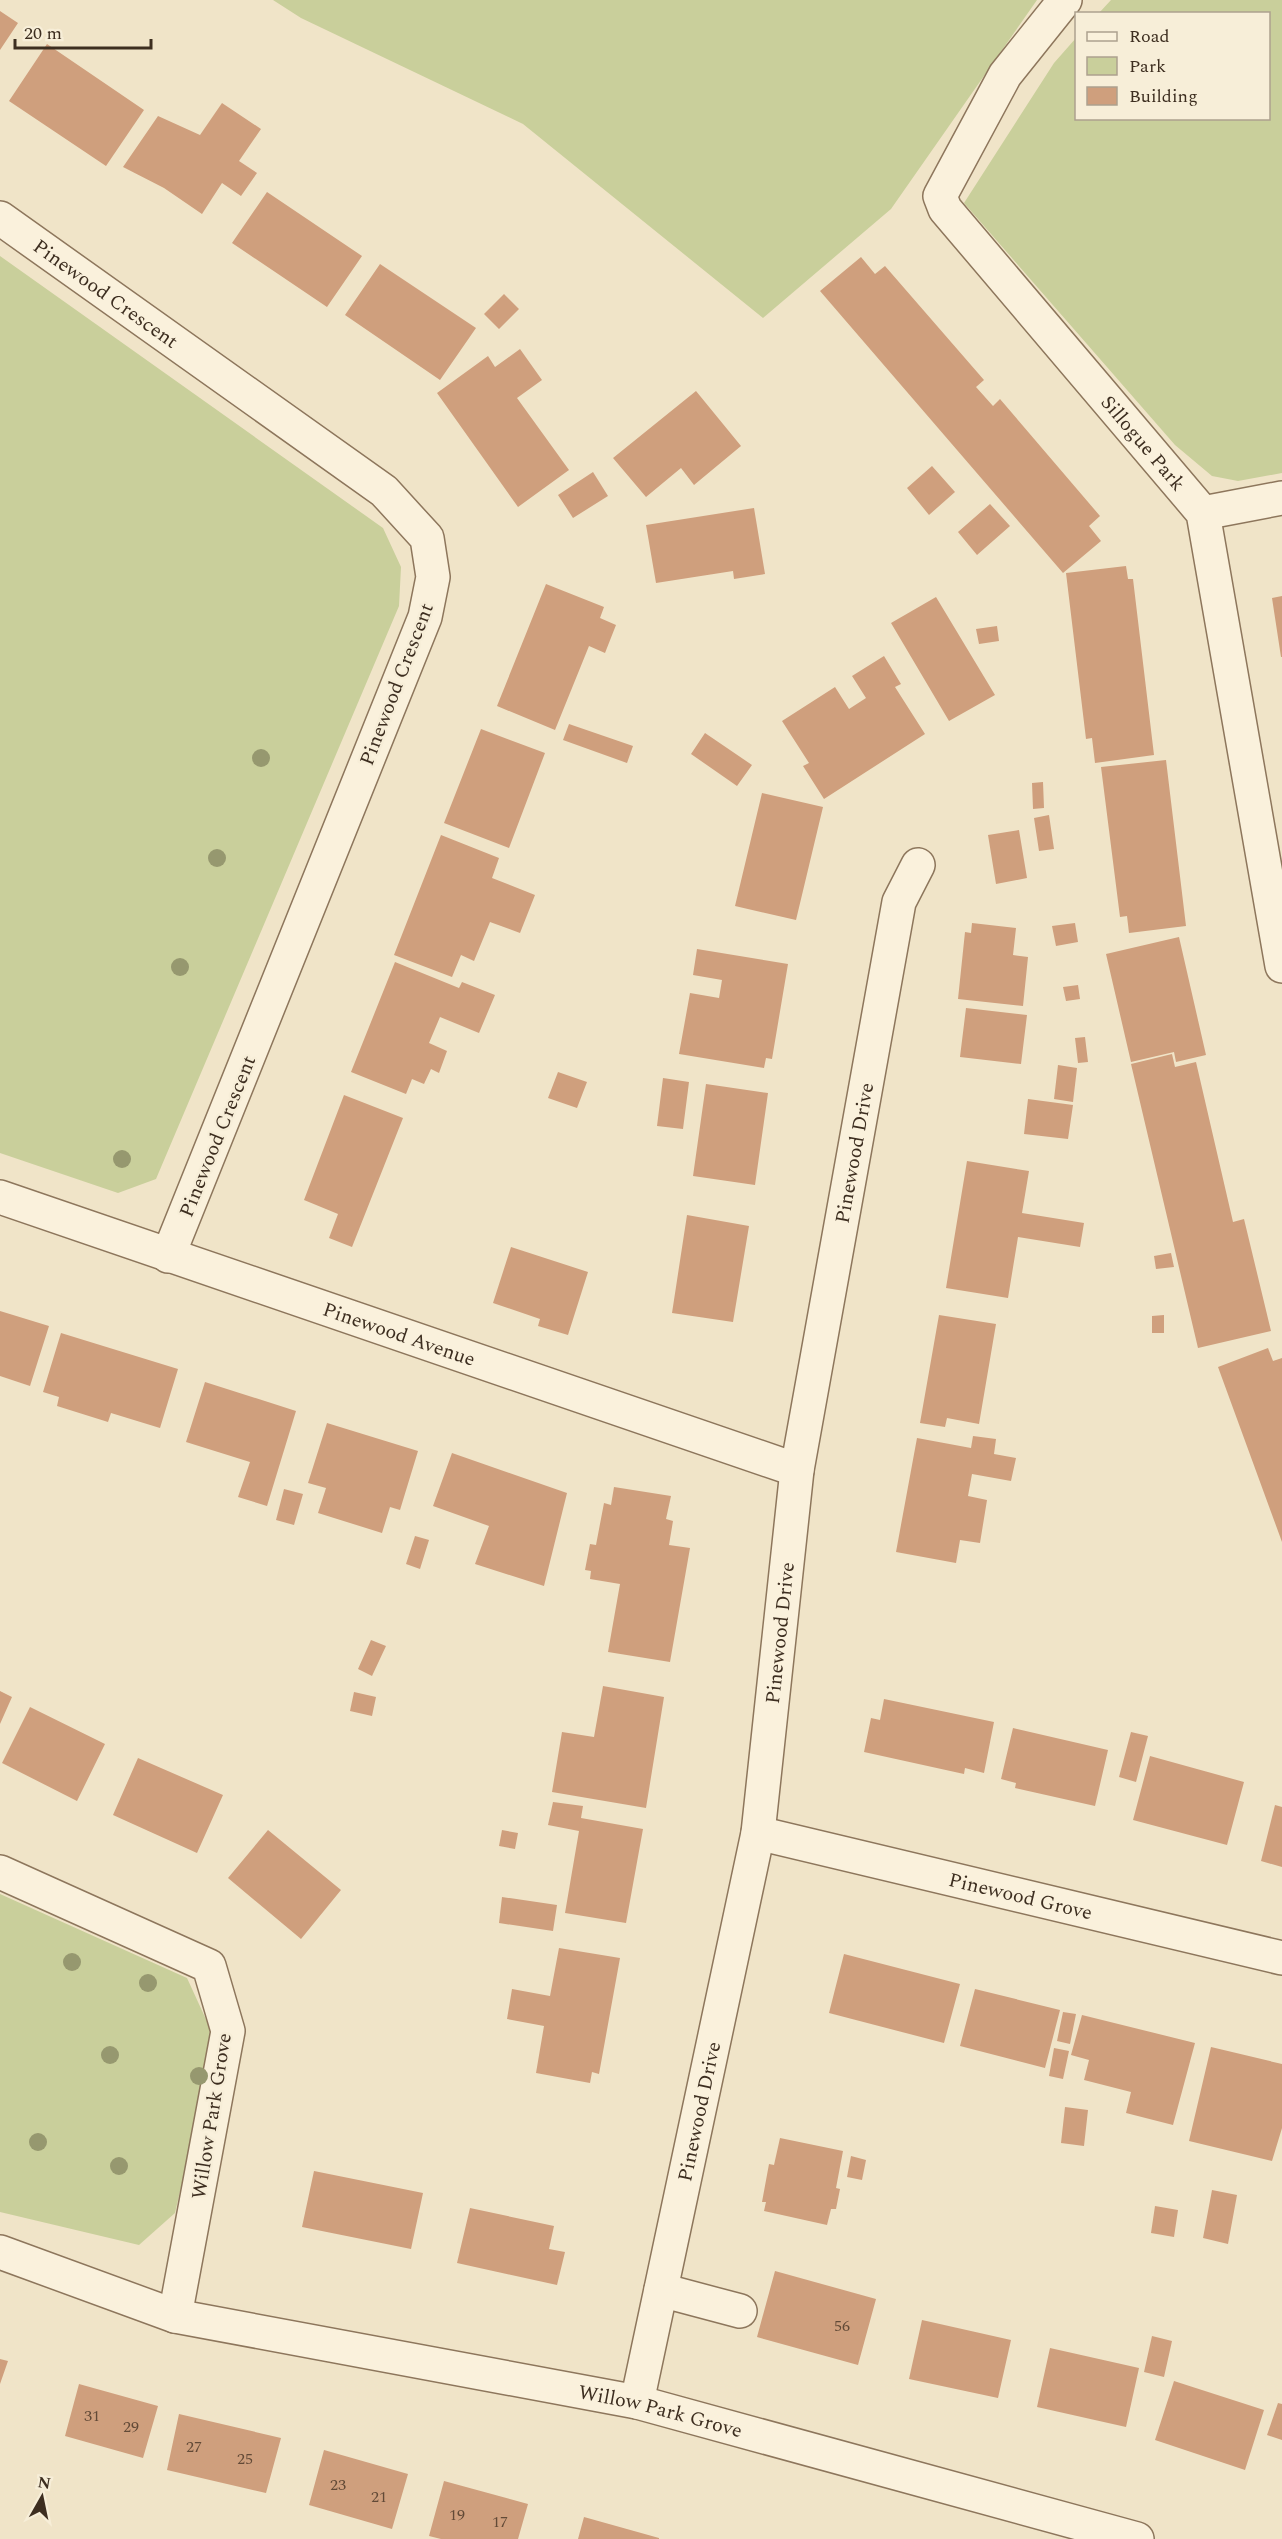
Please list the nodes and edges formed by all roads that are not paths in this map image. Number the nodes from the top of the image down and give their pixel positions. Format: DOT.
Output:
graph roads {
  1 [pos="1065,0"];
  2 [pos="0,219"];
  3 [pos="1282,498"];
  4 [pos="1203,513"];
  5 [pos="918,865"];
  6 [pos="1281,951"];
  7 [pos="0,1197"];
  8 [pos="168,1256"];
  9 [pos="796,1470"];
  10 [pos="758,1833"];
  11 [pos="0,1872"];
  12 [pos="1282,1958"];
  13 [pos="0,2252"];
  14 [pos="661,2290"];
  15 [pos="740,2311"];
  16 [pos="176,2316"];
  17 [pos="637,2402"];
  18 [pos="1137,2539"];
  1 -- 4 [label="street, Sillogue Park"];
  2 -- 8 [label="street, Pinewood Crescent"];
  3 -- 4 [label="street"];
  4 -- 6 [label="street"];
  5 -- 9 [label="street, Pinewood Drive"];
  7 -- 8 [label="street, Pinewood Avenue"];
  8 -- 9 [label="street, Pinewood Avenue"];
  9 -- 10 [label="street, Pinewood Drive"];
  10 -- 12 [label="street, Pinewood Grove"];
  10 -- 14 [label="street, Pinewood Drive"];
  11 -- 16 [label="street, Willow Park Grove"];
  13 -- 16 [label="street, Willow Park Grove"];
  14 -- 15 [label="street"];
  14 -- 17 [label="street, Pinewood Drive"];
  16 -- 17 [label="street, Willow Park Grove"];
  17 -- 18 [label="street, Willow Park Grove"];
}
